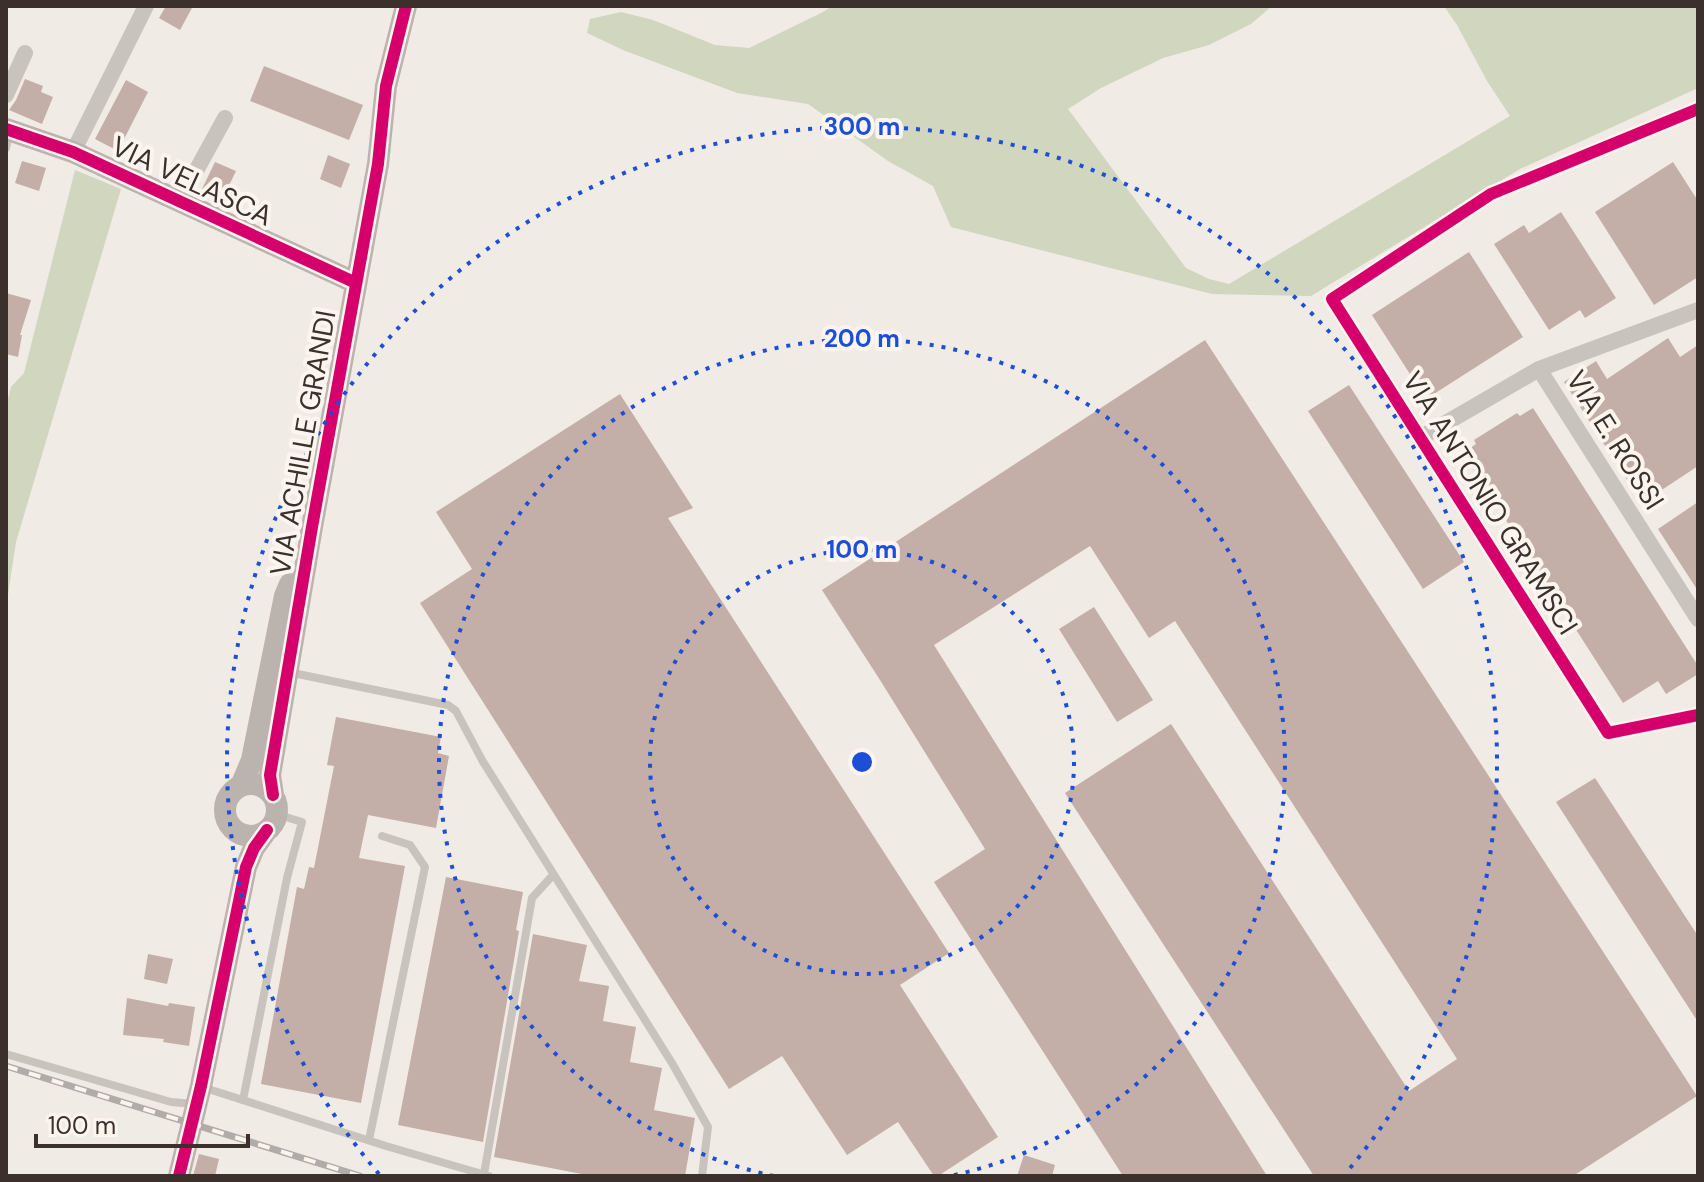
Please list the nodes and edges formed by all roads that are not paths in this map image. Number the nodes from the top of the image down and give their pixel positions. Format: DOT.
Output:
graph roads {
  1 [pos="146,6"];
  2 [pos="406,6"];
  3 [pos="25,53"];
  4 [pos="6,95"];
  5 [pos="1698,109"];
  6 [pos="225,118"];
  7 [pos="7,136"];
  8 [pos="73,152"];
  9 [pos="179,202"];
  10 [pos="356,283"];
  11 [pos="1698,310"];
  12 [pos="1539,369"];
  13 [pos="1420,438"];
  14 [pos="312,527"];
  15 [pos="1698,619"];
  16 [pos="287,672"];
  17 [pos="1698,715"];
  18 [pos="241,786"];
  19 [pos="272,813"];
  20 [pos="234,829"];
  21 [pos="382,836"];
  22 [pos="246,867"];
  23 [pos="553,875"];
  24 [pos="6,1054"];
  25 [pos="198,1095"];
  26 [pos="243,1100"];
  27 [pos="369,1140"];
  28 [pos="486,1175"];
  29 [pos="179,1176"];
  30 [pos="702,1176"];
  1 -- 8 [label="street"];
  2 -- 10 [label="street, VIA ACHILLE GRANDI"];
  3 -- 4 [label="street"];
  5 -- 13 [label="street, VIA ANTONIO GRAMSCI"];
  6 -- 9 [label="street"];
  7 -- 8 [label="street, VIA VELASCA"];
  8 -- 9 [label="street, VIA VELASCA"];
  9 -- 10 [label="street, VIA VELASCA"];
  10 -- 14 [label="street, VIA ACHILLE GRANDI"];
  11 -- 12 [label="street"];
  12 -- 13 [label="street"];
  12 -- 15 [label="street, VIA E. ROSSI"];
  13 -- 17 [label="street, VIA ANTONIO GRAMSCI"];
  14 -- 16 [label="street, VIA ACHILLE GRANDI"];
  14 -- 18 [label="street, VIA ACHILLE GRANDI"];
  16 -- 19 [label="street, VIA ACHILLE GRANDI"];
  16 -- 23 [label="lane"];
  18 -- 19 [label="street"];
  18 -- 20 [label="street, VIA ACHILLE GRANDI"];
  19 -- 20 [label="street"];
  19 -- 22 [label="street, VIA ACHILLE GRANDI"];
  19 -- 26 [label="lane"];
  20 -- 22 [label="street, VIA ACHILLE GRANDI"];
  21 -- 27 [label="lane"];
  22 -- 25 [label="street, VIA ACHILLE GRANDI"];
  23 -- 28 [label="lane"];
  23 -- 30 [label="lane"];
  24 -- 25 [label="lane"];
  25 -- 26 [label="lane"];
  25 -- 29 [label="street, VIA ACHILLE GRANDI"];
  26 -- 27 [label="lane"];
  27 -- 28 [label="lane"];
}
